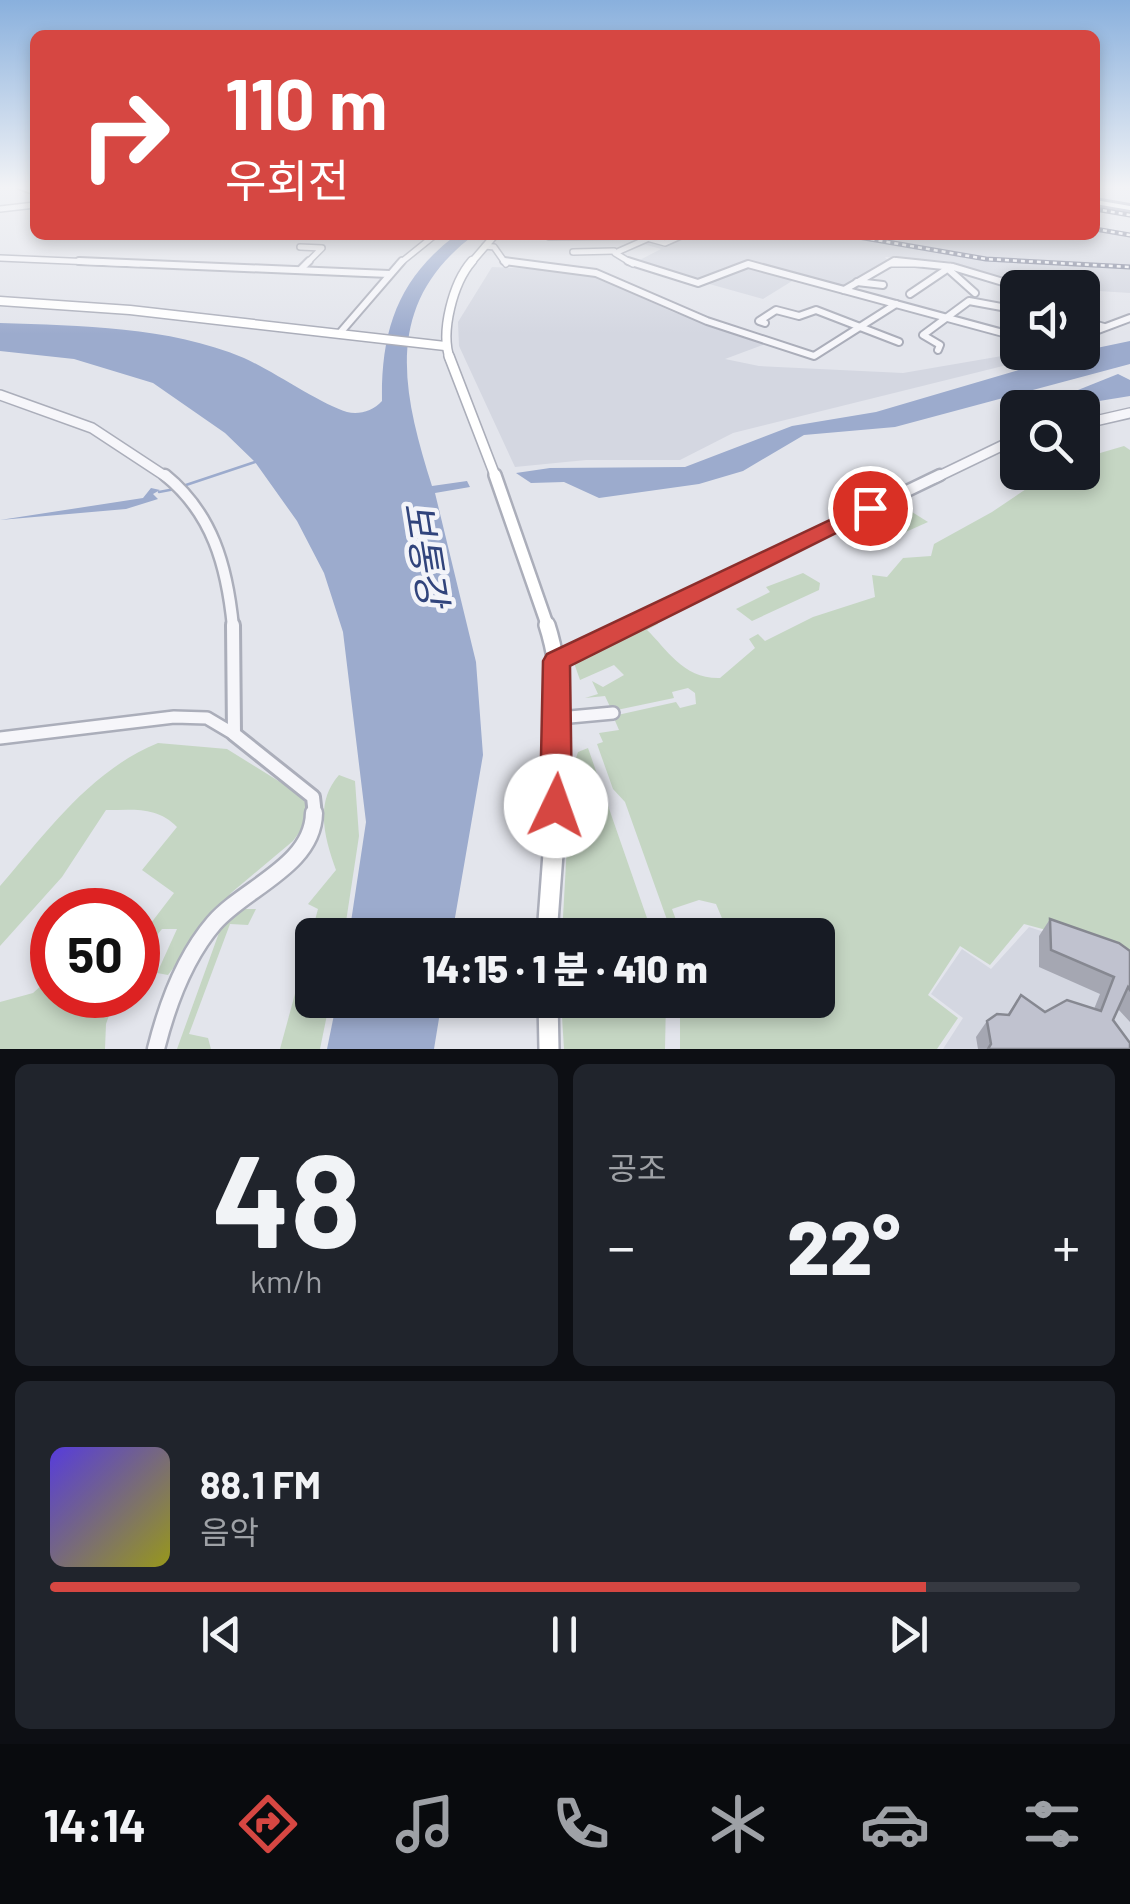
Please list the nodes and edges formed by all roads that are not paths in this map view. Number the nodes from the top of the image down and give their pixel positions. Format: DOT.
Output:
graph roads {
  1 [pos="429,240"];
  2 [pos="491,240"];
  3 [pos="644,240"];
  4 [pos="485,246"];
  5 [pos="300,247"];
  6 [pos="614,251"];
  7 [pos="574,252"];
  8 [pos="0,258"];
  9 [pos="948,268"];
  10 [pos="301,269"];
  11 [pos="389,274"];
  12 [pos="936,278"];
  13 [pos="857,282"];
  14 [pos="1000,282"];
  15 [pos="964,283"];
  16 [pos="883,285"];
  17 [pos="844,290"];
  18 [pos="910,294"];
  19 [pos="975,294"];
  20 [pos="0,301"];
  21 [pos="896,304"];
  22 [pos="1000,307"];
  23 [pos="947,318"];
  24 [pos="1130,318"];
  25 [pos="764,323"];
  26 [pos="1100,327"];
  27 [pos="861,328"];
  28 [pos="1104,328"];
  29 [pos="1100,329"];
  30 [pos="1000,332"];
  31 [pos="343,335"];
  32 [pos="899,342"];
  33 [pos="439,345"];
  34 [pos="938,350"];
  35 [pos="0,395"];
  36 [pos="1130,413"];
  37 [pos="1100,420"];
  38 [pos="1000,447"];
  39 [pos="556,661"];
  40 [pos="613,713"];
  41 [pos="559,718"];
  42 [pos="234,734"];
  43 [pos="0,738"];
  44 [pos="549,918"];
  45 [pos="548,1018"];
  46 [pos="156,1049"];
  47 [pos="549,1049"];
  1 -- 11 [label="street"];
  2 -- 4 [label="main road"];
  3 -- 6 [label="street"];
  4 -- 27 [label="street"];
  4 -- 33 [label="main road"];
  5 -- 10 [label="street"];
  6 -- 7 [label="street"];
  6 -- 17 [label="street"];
  8 -- 10 [label="street"];
  9 -- 12 [label="street"];
  9 -- 13 [label="street"];
  9 -- 14 [label="street"];
  9 -- 15 [label="street"];
  10 -- 11 [label="street"];
  11 -- 31 [label="street"];
  12 -- 15 [label="street"];
  12 -- 18 [label="street"];
  13 -- 16 [label="street"];
  13 -- 17 [label="street"];
  15 -- 19 [label="street"];
  17 -- 21 [label="street"];
  20 -- 31 [label="main road"];
  21 -- 23 [label="street"];
  21 -- 27 [label="street"];
  22 -- 23 [label="street"];
  23 -- 30 [label="street"];
  23 -- 34 [label="street"];
  24 -- 28 [label="street"];
  25 -- 27 [label="street"];
  26 -- 28 [label="street"];
  27 -- 32 [label="street"];
  28 -- 29 [label="street"];
  31 -- 33 [label="main road"];
  33 -- 39 [label="main road"];
  35 -- 42 [label="street"];
  36 -- 37 [label="street"];
  38 -- 39 [label="street"];
  39 -- 41 [label="main road"];
  40 -- 41 [label="street"];
  41 -- 44 [label="main road"];
  42 -- 43 [label="street"];
  42 -- 46 [label="street"];
  45 -- 47 [label="main road"];
}
